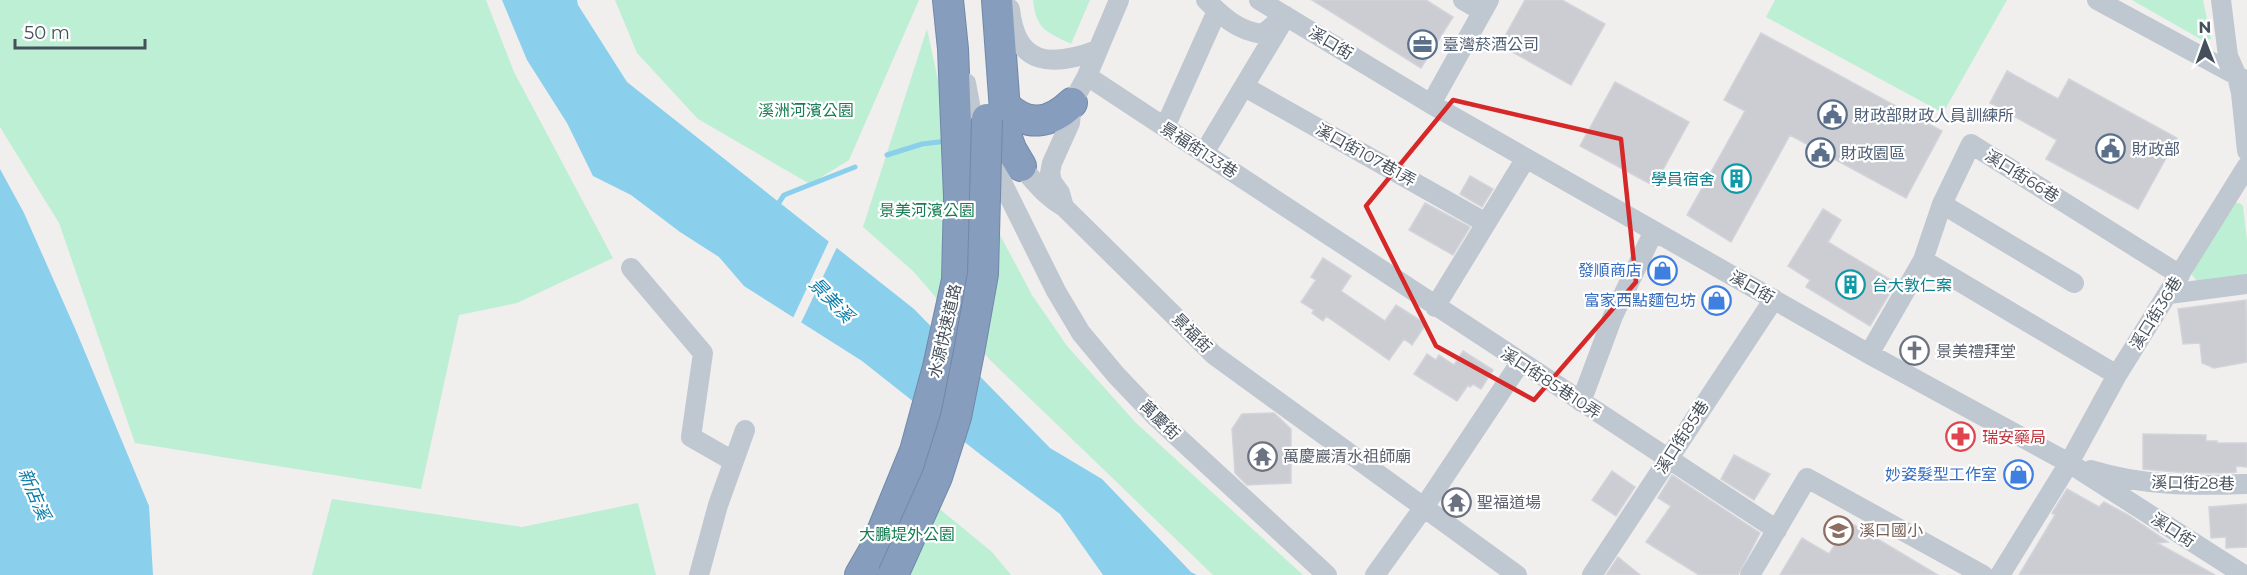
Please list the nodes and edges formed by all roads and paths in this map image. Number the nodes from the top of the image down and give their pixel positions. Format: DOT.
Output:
graph roads {
  1 [pos="948,0"];
  2 [pos="957,0"];
  3 [pos="980,0"];
  4 [pos="997,0"];
  5 [pos="1009,0"];
  6 [pos="1119,0"];
  7 [pos="1259,0"];
  8 [pos="1463,0"];
  9 [pos="2097,0"];
  10 [pos="2222,0"];
  11 [pos="1211,5"];
  12 [pos="1486,6"];
  13 [pos="1286,16"];
  14 [pos="1098,50"];
  15 [pos="1087,76"];
  16 [pos="2242,79"];
  17 [pos="1245,87"];
  18 [pos="1072,103"];
  19 [pos="1431,104"];
  20 [pos="1005,105"];
  21 [pos="1165,127"];
  22 [pos="978,130"];
  23 [pos="2247,151"];
  24 [pos="1204,153"];
  25 [pos="1526,158"];
  26 [pos="1021,166"];
  27 [pos="2247,166"];
  28 [pos="1041,191"];
  29 [pos="1942,204"];
  30 [pos="1064,207"];
  31 [pos="1486,223"];
  32 [pos="1654,231"];
  33 [pos="1029,234"];
  34 [pos="1923,260"];
  35 [pos="631,268"];
  36 [pos="2181,275"];
  37 [pos="2074,283"];
  38 [pos="2247,284"];
  39 [pos="2169,294"];
  40 [pos="1774,299"];
  41 [pos="1435,307"];
  42 [pos="1869,354"];
  43 [pos="1520,363"];
  44 [pos="2117,375"];
  45 [pos="1581,402"];
  46 [pos="745,430"];
  47 [pos="1668,460"];
  48 [pos="734,461"];
  49 [pos="2069,463"];
  50 [pos="2247,484"];
  51 [pos="1424,507"];
  52 [pos="1777,530"];
  53 [pos="699,575"];
  54 [pos="860,575"];
  55 [pos="894,575"];
  56 [pos="1327,575"];
  57 [pos="1375,575"];
  58 [pos="1516,575"];
  59 [pos="1592,575"];
  60 [pos="1750,575"];
  61 [pos="1983,575"];
  62 [pos="2000,575"];
  63 [pos="2244,575"];
  1 -- 54 [label="highway, 水源快速道路"];
  2 -- 22 [label="street, 萬慶街"];
  3 -- 55 [label="highway, 水源快速道路, bridge"];
  4 -- 20 [label="highway"];
  5 -- 14 [label="street"];
  6 -- 14 [label="street, 景福街"];
  7 -- 13 [label="street, 溪口街"];
  8 -- 12 [label="street"];
  9 -- 16 [label="street"];
  10 -- 16 [label="street"];
  11 -- 13 [label="street"];
  11 -- 21 [label="street"];
  12 -- 19 [label="street"];
  13 -- 17 [label="street"];
  13 -- 19 [label="street, 溪口街"];
  14 -- 15 [label="street, 景福街"];
  15 -- 18 [label="street, 景福街"];
  15 -- 21 [label="street, 景福街133巷"];
  16 -- 23 [label="street"];
  17 -- 24 [label="street"];
  17 -- 31 [label="street, 溪口街107巷1弄"];
  18 -- 20 [label="highway"];
  18 -- 30 [label="street, 景福街"];
  19 -- 25 [label="street, 溪口街"];
  20 -- 26 [label="highway"];
  21 -- 24 [label="street, 景福街133巷"];
  22 -- 26 [label="street"];
  22 -- 33 [label="street, 萬慶街"];
  24 -- 41 [label="street, 景福街133巷"];
  25 -- 31 [label="street"];
  25 -- 32 [label="street, 溪口街"];
  26 -- 28 [label="street"];
  27 -- 36 [label="street, 溪口街36巷"];
  28 -- 30 [label="street"];
  28 -- 33 [label="street"];
  29 -- 34 [label="street, 溪口街66巷"];
  29 -- 36 [label="street, 溪口街66巷"];
  29 -- 37 [label="street"];
  30 -- 51 [label="street, 景福街"];
  31 -- 41 [label="street"];
  32 -- 40 [label="street, 溪口街"];
  32 -- 45 [label="street"];
  33 -- 56 [label="street, 萬慶街"];
  34 -- 42 [label="street, 溪口街66巷"];
  34 -- 44 [label="street"];
  35 -- 48 [label="street"];
  36 -- 39 [label="street, 溪口街36巷"];
  38 -- 39 [label="street"];
  39 -- 44 [label="street, 溪口街36巷"];
  40 -- 42 [label="street, 溪口街"];
  40 -- 47 [label="street, 溪口街85巷"];
  41 -- 43 [label="street, 溪口街85巷10弄"];
  42 -- 49 [label="street, 溪口街"];
  43 -- 45 [label="street, 溪口街85巷10弄"];
  43 -- 51 [label="street"];
  44 -- 49 [label="street, 溪口街36巷"];
  45 -- 47 [label="street, 溪口街85巷10弄"];
  46 -- 48 [label="street"];
  47 -- 52 [label="street, 溪口街85巷10弄"];
  47 -- 59 [label="street, 溪口街85巷"];
  48 -- 53 [label="street"];
  49 -- 50 [label="street, 溪口街28巷"];
  49 -- 62 [label="street, 溪口街36巷"];
  49 -- 63 [label="street, 溪口街"];
  51 -- 57 [label="street"];
  51 -- 58 [label="street, 景福街"];
  52 -- 60 [label="street"];
  52 -- 61 [label="street"];
}
